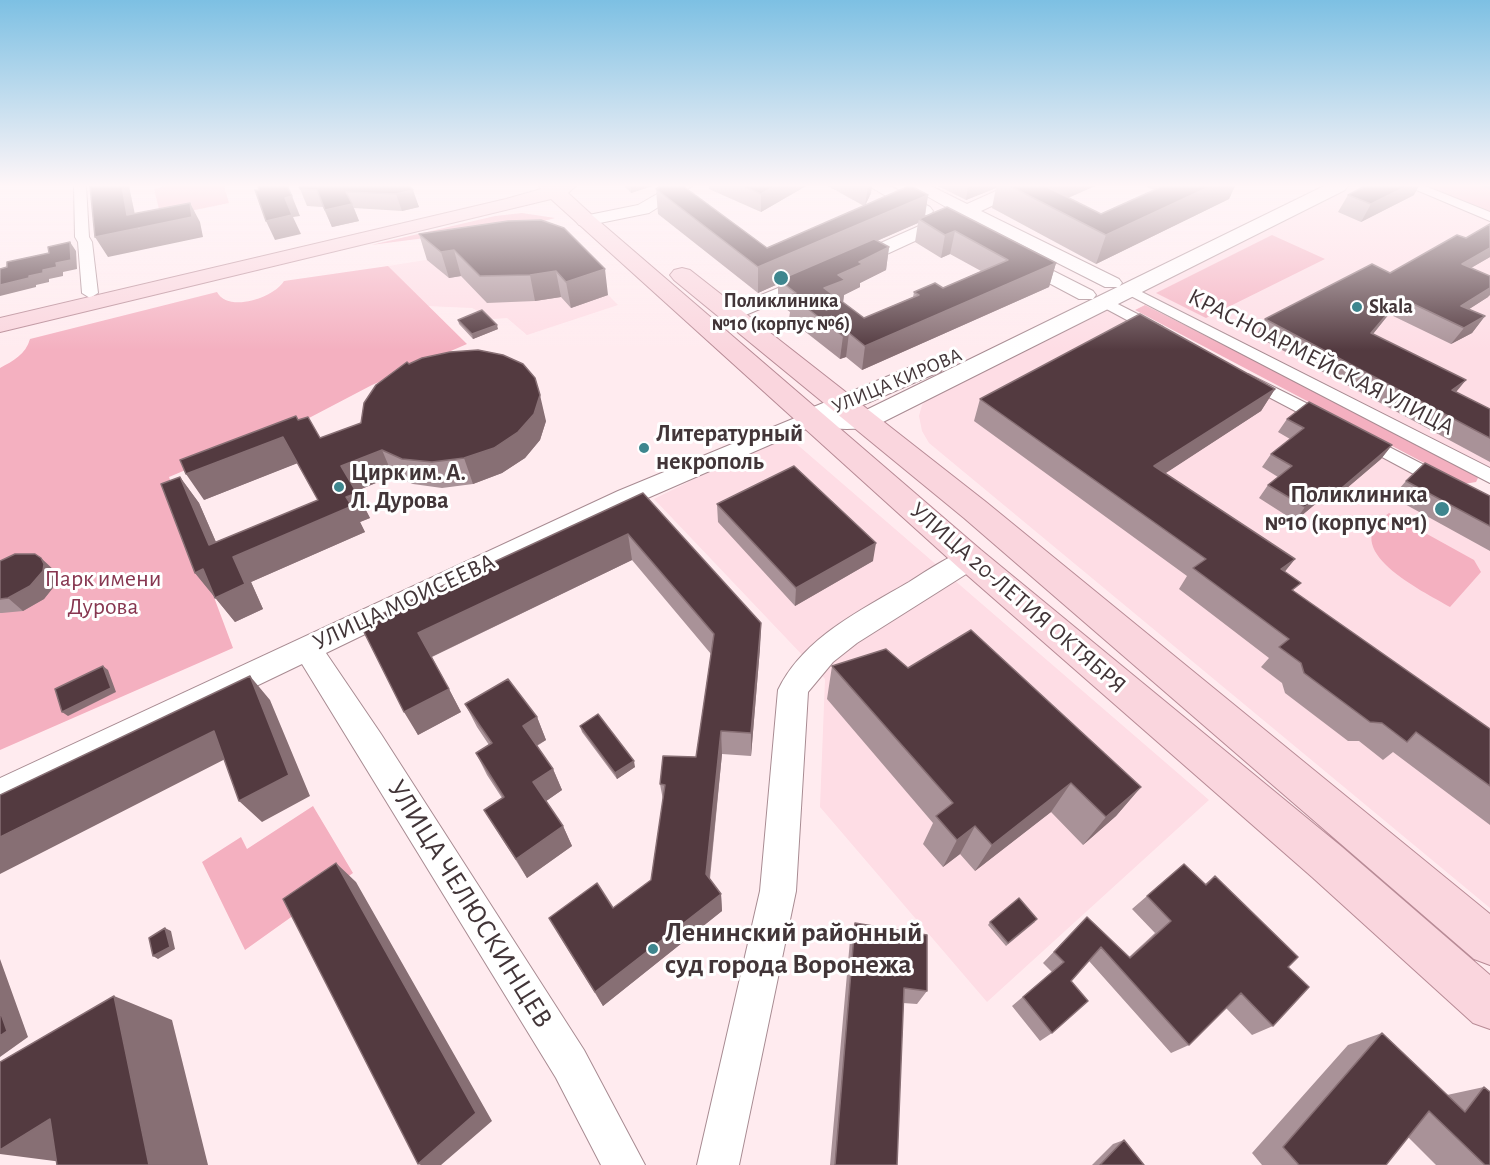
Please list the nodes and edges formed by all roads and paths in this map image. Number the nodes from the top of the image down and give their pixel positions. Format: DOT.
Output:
graph roads {
  1 [pos="84,240"];
  2 [pos="315,240"];
  3 [pos="352,240"];
  4 [pos="434,240"];
  5 [pos="622,240"];
  6 [pos="902,240"];
  7 [pos="1017,240"];
  8 [pos="1208,240"];
  9 [pos="1222,240"];
  10 [pos="1002,251"];
  11 [pos="270,262"];
  12 [pos="667,262"];
  13 [pos="844,267"];
  14 [pos="824,276"];
  15 [pos="90,293"];
  16 [pos="1108,293"];
  17 [pos="0,314"];
  18 [pos="729,315"];
  19 [pos="0,325"];
  20 [pos="1174,340"];
  21 [pos="1234,371"];
  22 [pos="855,412"];
  23 [pos="812,418"];
  24 [pos="1490,476"];
  25 [pos="1490,508"];
  26 [pos="970,559"];
  27 [pos="307,648"];
  28 [pos="0,794"];
  29 [pos="1490,943"];
  30 [pos="1490,1006"];
  31 [pos="624,1165"];
  32 [pos="718,1165"];
  1 -- 15 [label="street"];
  2 -- 15 [label="main road"];
  3 -- 11 [label="main road"];
  4 -- 11 [label="main road"];
  5 -- 23 [label="main road, УЛИЦА 20-ЛЕТИЯ ОКТЯБРЯ"];
  6 -- 13 [label="street"];
  7 -- 16 [label="street, КРАСНОАРМЕЙСКАЯ УЛИЦА"];
  8 -- 16 [label="main road, УЛИЦА КИРОВА"];
  9 -- 16 [label="main road, УЛИЦА КИРОВА"];
  10 -- 16 [label="street, КРАСНОАРМЕЙСКАЯ УЛИЦА"];
  11 -- 19 [label="main road"];
  12 -- 18 [label="main road, УЛИЦА 20-ЛЕТИЯ ОКТЯБРЯ"];
  14 -- 18 [label="street"];
  15 -- 17 [label="main road"];
  16 -- 20 [label="street, КРАСНОАРМЕЙСКАЯ УЛИЦА"];
  16 -- 22 [label="main road, УЛИЦА КИРОВА"];
  16 -- 24 [label="street, КРАСНОАРМЕЙСКАЯ УЛИЦА"];
  18 -- 22 [label="main road, УЛИЦА 20-ЛЕТИЯ ОКТЯБРЯ"];
  21 -- 25 [label="street, КРАСНОАРМЕЙСКАЯ УЛИЦА"];
  22 -- 23 [label="main road, УЛИЦА КИРОВА"];
  22 -- 29 [label="main road, УЛИЦА 20-ЛЕТИЯ ОКТЯБРЯ"];
  23 -- 26 [label="main road, УЛИЦА 20-ЛЕТИЯ ОКТЯБРЯ"];
  23 -- 27 [label="street, УЛИЦА МОИСЕЕВА"];
  26 -- 30 [label="main road, УЛИЦА 20-ЛЕТИЯ ОКТЯБРЯ"];
  26 -- 32 [label="street"];
  27 -- 28 [label="street, УЛИЦА МОИСЕЕВА"];
  27 -- 31 [label="street, УЛИЦА ЧЕЛЮСКИНЦЕВ"];
}
